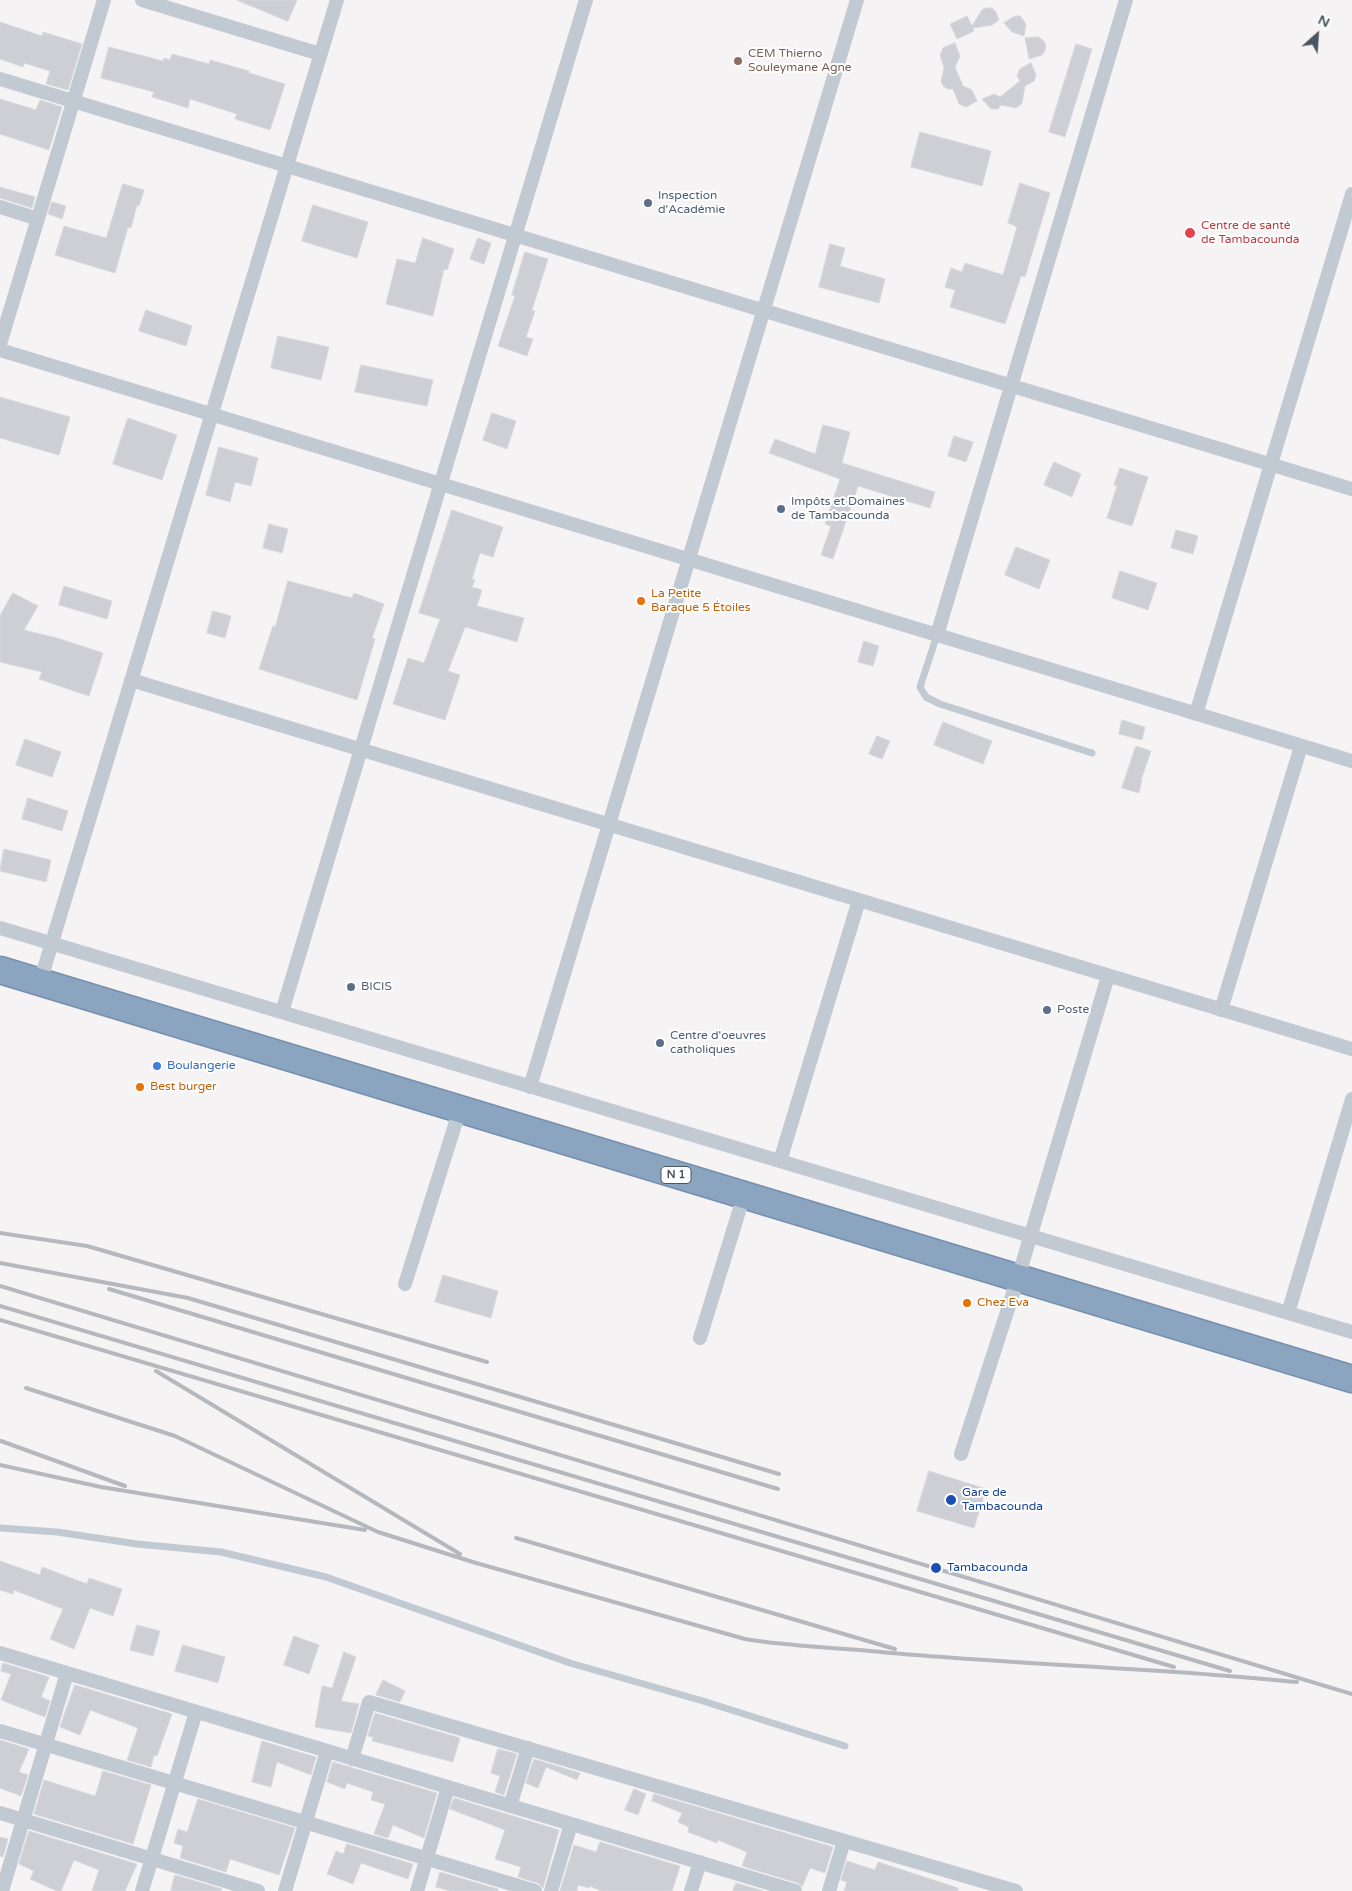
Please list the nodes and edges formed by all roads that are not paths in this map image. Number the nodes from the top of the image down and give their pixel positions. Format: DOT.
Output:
graph roads {
  1 [pos="104,0"];
  2 [pos="142,0"];
  3 [pos="337,0"];
  4 [pos="586,0"];
  5 [pos="857,0"];
  6 [pos="1126,0"];
  7 [pos="320,54"];
  8 [pos="0,78"];
  9 [pos="73,101"];
  10 [pos="287,166"];
  11 [pos="1352,194"];
  12 [pos="0,207"];
  13 [pos="38,219"];
  14 [pos="1347,229"];
  15 [pos="515,235"];
  16 [pos="764,310"];
  17 [pos="0,344"];
  18 [pos="0,350"];
  19 [pos="1011,386"];
  20 [pos="211,415"];
  21 [pos="1270,465"];
  22 [pos="440,484"];
  23 [pos="1352,490"];
  24 [pos="689,560"];
  25 [pos="937,635"];
  26 [pos="131,680"];
  27 [pos="1196,714"];
  28 [pos="1301,746"];
  29 [pos="361,750"];
  30 [pos="1092,753"];
  31 [pos="1352,761"];
  32 [pos="609,825"];
  33 [pos="859,900"];
  34 [pos="0,928"];
  35 [pos="52,943"];
  36 [pos="0,970"];
  37 [pos="1108,976"];
  38 [pos="40,982"];
  39 [pos="1222,1010"];
  40 [pos="282,1012"];
  41 [pos="1352,1049"];
  42 [pos="530,1086"];
  43 [pos="1352,1099"];
  44 [pos="460,1109"];
  45 [pos="780,1161"];
  46 [pos="744,1195"];
  47 [pos="1030,1236"];
  48 [pos="1018,1278"];
  49 [pos="405,1284"];
  50 [pos="1288,1313"];
  51 [pos="1352,1332"];
  52 [pos="700,1338"];
  53 [pos="1352,1379"];
  54 [pos="961,1454"];
  55 [pos="0,1528"];
  56 [pos="0,1653"];
  57 [pos="67,1673"];
  58 [pos="196,1712"];
  59 [pos="0,1732"];
  60 [pos="46,1745"];
  61 [pos="846,1746"];
  62 [pos="528,1748"];
  63 [pos="327,1751"];
  64 [pos="352,1759"];
  65 [pos="174,1784"];
  66 [pos="448,1787"];
  67 [pos="510,1806"];
  68 [pos="0,1814"];
  69 [pos="23,1820"];
  70 [pos="306,1823"];
  71 [pos="571,1824"];
  72 [pos="844,1841"];
  73 [pos="151,1859"];
  74 [pos="426,1859"];
  75 [pos="700,1862"];
  76 [pos="1,1891"];
  77 [pos="142,1891"];
  78 [pos="258,1891"];
  79 [pos="285,1891"];
  80 [pos="417,1891"];
  81 [pos="534,1891"];
  82 [pos="551,1891"];
  83 [pos="691,1891"];
  84 [pos="795,1891"];
  85 [pos="829,1891"];
  86 [pos="1016,1891"];
  1 -- 9 [label="street"];
  2 -- 7 [label="street"];
  3 -- 7 [label="street"];
  4 -- 15 [label="street"];
  5 -- 16 [label="street"];
  6 -- 19 [label="street"];
  7 -- 10 [label="street"];
  8 -- 9 [label="street"];
  9 -- 10 [label="street"];
  9 -- 13 [label="street"];
  10 -- 15 [label="street"];
  10 -- 20 [label="street"];
  11 -- 14 [label="street"];
  12 -- 13 [label="street"];
  13 -- 17 [label="street"];
  14 -- 21 [label="street"];
  15 -- 16 [label="street"];
  15 -- 22 [label="street"];
  16 -- 19 [label="street"];
  16 -- 24 [label="street"];
  18 -- 20 [label="street"];
  19 -- 21 [label="street"];
  19 -- 25 [label="street"];
  20 -- 22 [label="street"];
  20 -- 26 [label="street"];
  21 -- 23 [label="street"];
  21 -- 27 [label="street"];
  22 -- 24 [label="street"];
  22 -- 29 [label="street"];
  24 -- 25 [label="street"];
  24 -- 32 [label="street"];
  25 -- 27 [label="street"];
  25 -- 30 [label="lane"];
  26 -- 29 [label="street"];
  26 -- 35 [label="street"];
  27 -- 28 [label="street"];
  28 -- 31 [label="street"];
  28 -- 39 [label="street"];
  29 -- 32 [label="street"];
  29 -- 40 [label="street"];
  32 -- 33 [label="street"];
  32 -- 42 [label="street"];
  33 -- 37 [label="street"];
  33 -- 45 [label="street"];
  34 -- 35 [label="street"];
  35 -- 38 [label="street"];
  35 -- 40 [label="street"];
  36 -- 38 [label="highway, N 1"];
  37 -- 39 [label="street"];
  37 -- 47 [label="street"];
  38 -- 44 [label="highway, N 1"];
  39 -- 41 [label="street"];
  40 -- 42 [label="street"];
  42 -- 45 [label="street"];
  43 -- 50 [label="street"];
  44 -- 46 [label="highway, N 1"];
  44 -- 49 [label="street"];
  45 -- 47 [label="street"];
  46 -- 48 [label="highway, N 1"];
  46 -- 52 [label="street"];
  47 -- 48 [label="street"];
  47 -- 50 [label="street"];
  48 -- 53 [label="highway, N 1"];
  48 -- 54 [label="street"];
  50 -- 51 [label="street"];
  55 -- 61 [label="lane"];
  56 -- 57 [label="street"];
  57 -- 58 [label="street"];
  57 -- 60 [label="street"];
  58 -- 63 [label="street"];
  58 -- 65 [label="street"];
  59 -- 60 [label="street"];
  60 -- 65 [label="street"];
  60 -- 69 [label="street"];
  62 -- 64 [label="street"];
  62 -- 67 [label="street"];
  62 -- 72 [label="street"];
  63 -- 64 [label="street"];
  63 -- 70 [label="street"];
  64 -- 66 [label="street"];
  65 -- 70 [label="street"];
  65 -- 73 [label="street"];
  66 -- 67 [label="street"];
  66 -- 74 [label="street"];
  67 -- 71 [label="street"];
  68 -- 69 [label="street"];
  69 -- 73 [label="street"];
  69 -- 76 [label="street"];
  70 -- 74 [label="street"];
  70 -- 79 [label="street"];
  71 -- 75 [label="street"];
  71 -- 82 [label="street"];
  72 -- 85 [label="street"];
  72 -- 86 [label="street"];
  73 -- 77 [label="street"];
  73 -- 78 [label="street"];
  74 -- 80 [label="street"];
  74 -- 81 [label="street"];
  75 -- 83 [label="street"];
  75 -- 84 [label="street"];
}
